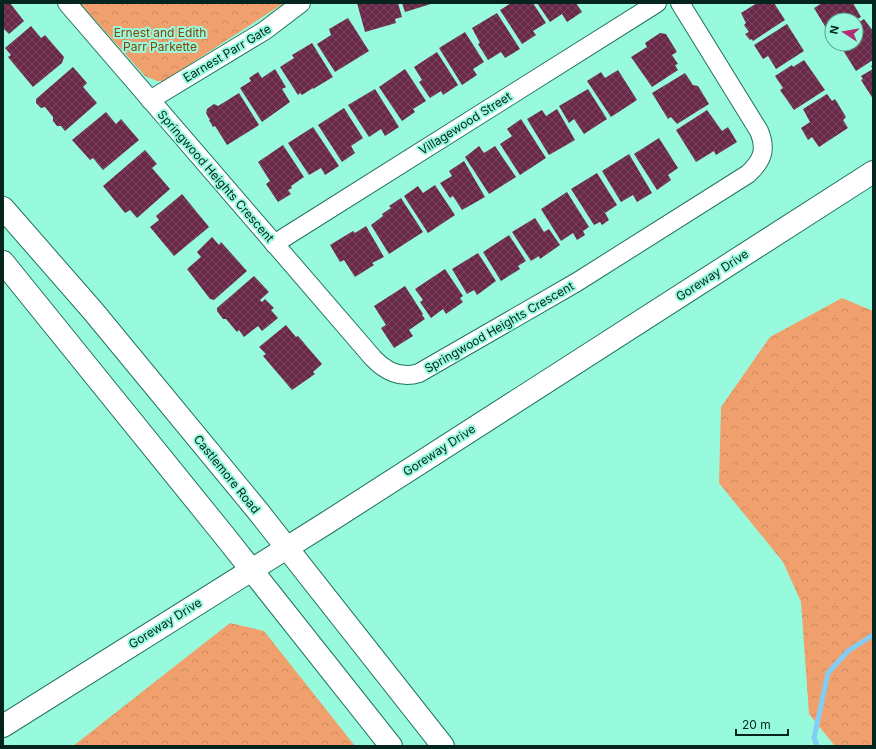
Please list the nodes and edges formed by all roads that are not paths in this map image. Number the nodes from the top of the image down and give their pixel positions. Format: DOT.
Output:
graph roads {
  1 [pos="67,3"];
  2 [pos="301,3"];
  3 [pos="656,3"];
  4 [pos="680,3"];
  5 [pos="150,100"];
  6 [pos="873,172"];
  7 [pos="3,208"];
  8 [pos="274,244"];
  9 [pos="3,262"];
  10 [pos="286,548"];
  11 [pos="251,570"];
  12 [pos="3,726"];
  13 [pos="391,746"];
  14 [pos="443,746"];
  1 -- 5 [label="street, Springwood Heights Crescent"];
  2 -- 5 [label="street, Earnest Parr Gate"];
  3 -- 8 [label="street, Villagewood Street"];
  4 -- 8 [label="street, Springwood Heights Crescent"];
  5 -- 8 [label="street, Springwood Heights Crescent"];
  6 -- 10 [label="main road, Goreway Drive"];
  7 -- 10 [label="main road, Castlemore Road"];
  9 -- 11 [label="main road"];
  10 -- 11 [label="main road, Goreway Drive"];
  10 -- 14 [label="main road, Castlemore Road"];
  11 -- 12 [label="main road, Goreway Drive"];
  11 -- 13 [label="main road"];
}
